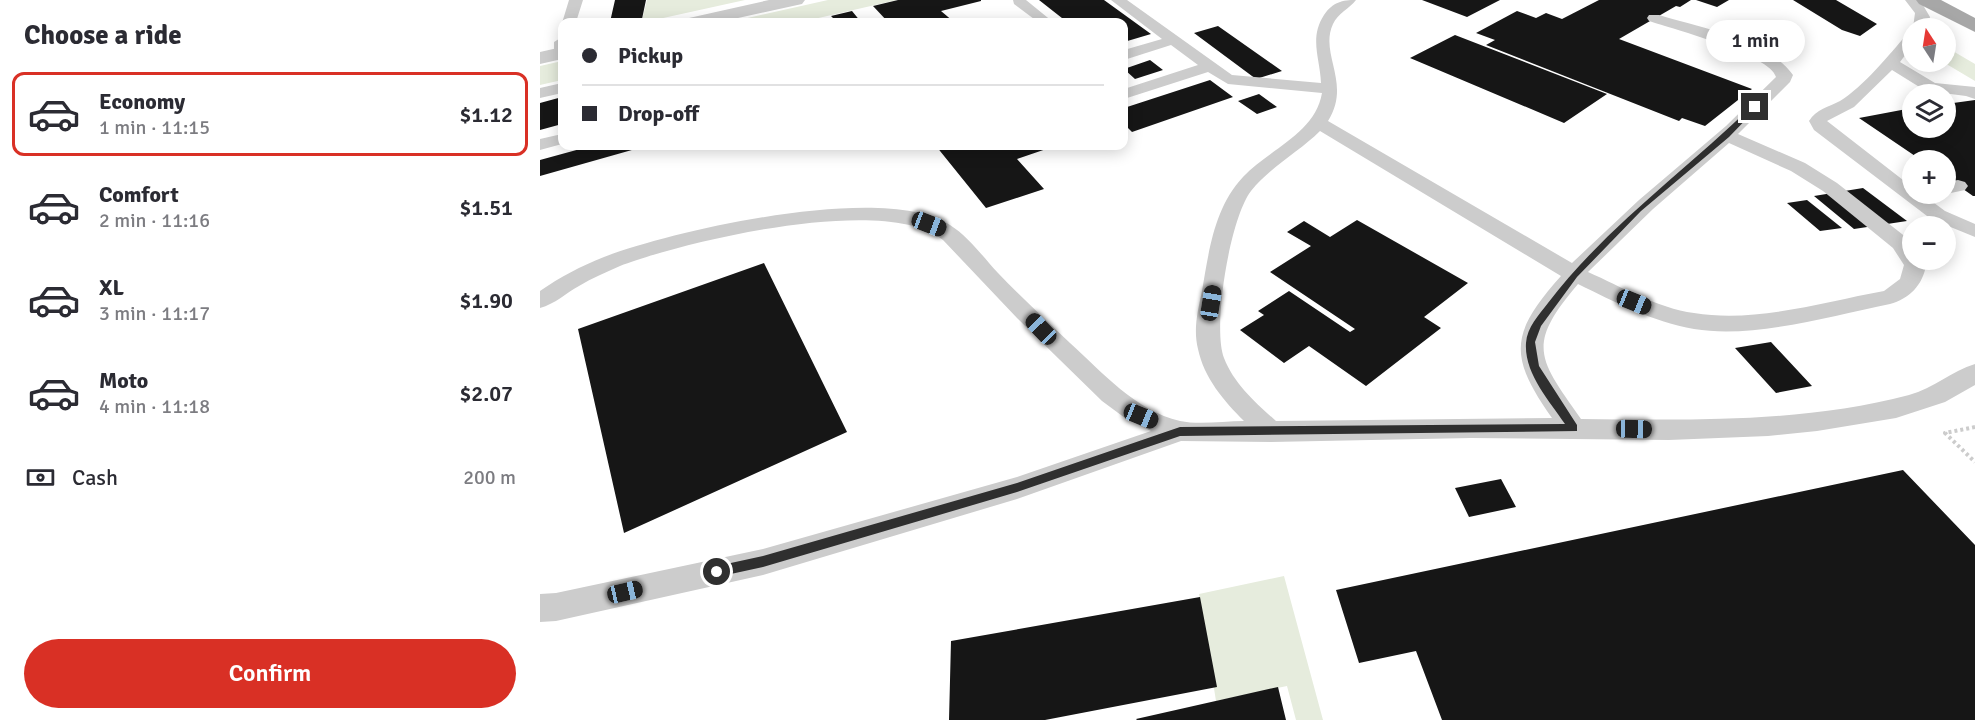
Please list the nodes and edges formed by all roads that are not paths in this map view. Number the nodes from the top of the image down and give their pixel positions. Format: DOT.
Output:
graph roads {
  1 [pos="576,0"];
  2 [pos="795,0"];
  3 [pos="1118,0"];
  4 [pos="1349,0"];
  5 [pos="1912,0"];
  6 [pos="1926,0"];
  7 [pos="1018,1"];
  8 [pos="569,18"];
  9 [pos="714,18"];
  10 [pos="1041,18"];
  11 [pos="1654,18"];
  12 [pos="1924,18"];
  13 [pos="1975,26"];
  14 [pos="1173,40"];
  15 [pos="1902,49"];
  16 [pos="558,52"];
  17 [pos="1128,53"];
  18 [pos="540,58"];
  19 [pos="1891,63"];
  20 [pos="1210,66"];
  21 [pos="1923,84"];
  22 [pos="558,89"];
  23 [pos="1329,89"];
  24 [pos="540,93"];
  25 [pos="1128,93"];
  26 [pos="1956,93"];
  27 [pos="1975,94"];
  28 [pos="1318,122"];
  29 [pos="1726,135"];
  30 [pos="558,140"];
  31 [pos="540,145"];
  32 [pos="1902,187"];
  33 [pos="1924,204"];
  34 [pos="1975,231"];
  35 [pos="1574,274"];
  36 [pos="540,301"];
  37 [pos="1975,373"];
  38 [pos="1573,428"];
  39 [pos="1180,431"];
  40 [pos="1270,432"];
  41 [pos="540,608"];
  1 -- 8 [label="lane"];
  2 -- 9 [label="street"];
  3 -- 14 [label="lane"];
  4 -- 23 [label="lane"];
  5 -- 12 [label="lane"];
  6 -- 13 [label="main road"];
  7 -- 10 [label="lane"];
  11 -- 29 [label="lane"];
  14 -- 17 [label="lane"];
  14 -- 20 [label="lane"];
  15 -- 19 [label="lane"];
  16 -- 18 [label="street"];
  19 -- 21 [label="lane"];
  19 -- 32 [label="lane"];
  20 -- 23 [label="lane"];
  20 -- 25 [label="lane"];
  22 -- 24 [label="lane"];
  23 -- 28 [label="lane"];
  26 -- 27 [label="lane"];
  28 -- 35 [label="lane"];
  28 -- 40 [label="lane"];
  29 -- 35 [label="lane"];
  29 -- 35 [label="lane"];
  30 -- 31 [label="lane"];
  33 -- 34 [label="lane"];
  35 -- 38 [label="lane"];
  36 -- 39 [label="lane"];
  37 -- 38 [label="lane"];
  38 -- 40 [label="lane"];
  39 -- 40 [label="lane"];
  39 -- 41 [label="lane"];
}
